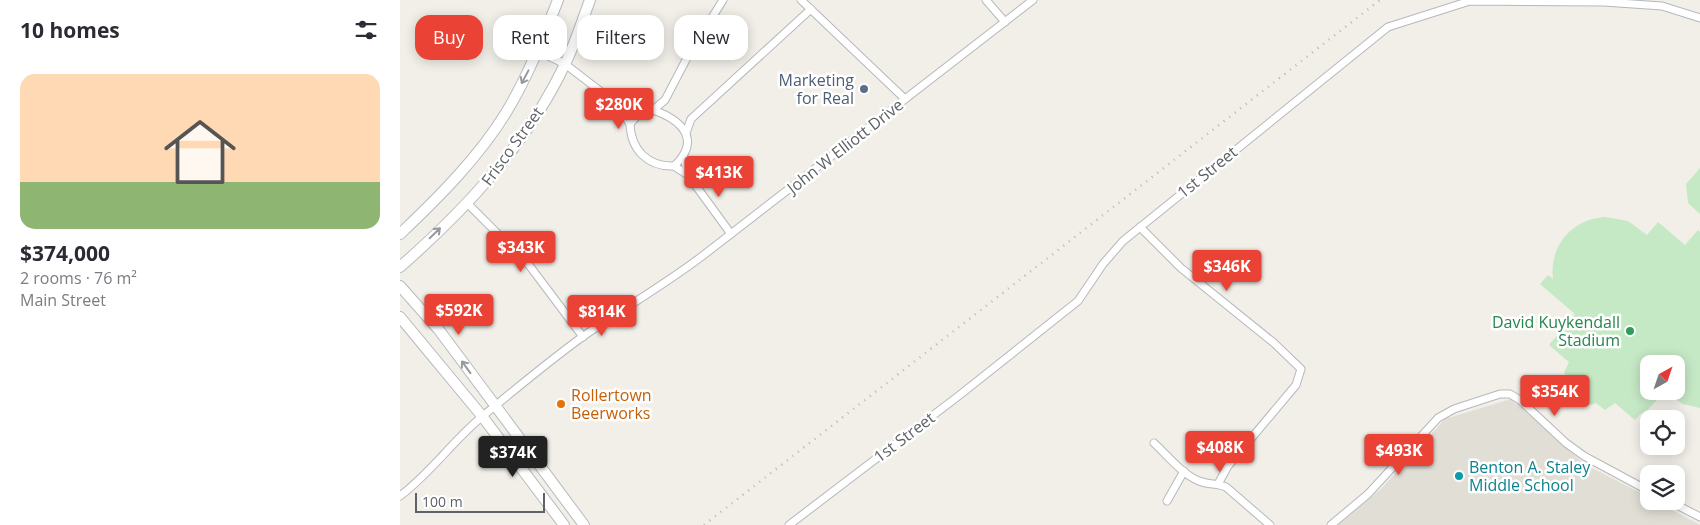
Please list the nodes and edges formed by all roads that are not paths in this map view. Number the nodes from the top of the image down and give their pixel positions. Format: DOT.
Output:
graph roads {
  1 [pos="558,0"];
  2 [pos="590,0"];
  3 [pos="723,0"];
  4 [pos="801,0"];
  5 [pos="986,0"];
  6 [pos="1033,0"];
  7 [pos="811,9"];
  8 [pos="552,15"];
  9 [pos="1700,18"];
  10 [pos="1005,22"];
  11 [pos="533,60"];
  12 [pos="557,60"];
  13 [pos="566,64"];
  14 [pos="905,99"];
  15 [pos="665,100"];
  16 [pos="617,104"];
  17 [pos="653,110"];
  18 [pos="666,114"];
  19 [pos="637,116"];
  20 [pos="691,119"];
  21 [pos="675,120"];
  22 [pos="630,124"];
  23 [pos="686,133"];
  24 [pos="684,157"];
  25 [pos="674,166"];
  26 [pos="688,175"];
  27 [pos="467,203"];
  28 [pos="1140,227"];
  29 [pos="400,234"];
  30 [pos="732,234"];
  31 [pos="400,267"];
  32 [pos="400,286"];
  33 [pos="400,317"];
  34 [pos="583,337"];
  35 [pos="495,406"];
  36 [pos="482,416"];
  37 [pos="1154,443"];
  38 [pos="1184,471"];
  39 [pos="1218,484"];
  40 [pos="1640,486"];
  41 [pos="400,496"];
  42 [pos="1166,501"];
  43 [pos="1685,509"];
  44 [pos="1700,516"];
  45 [pos="564,525"];
  46 [pos="584,525"];
  47 [pos="789,525"];
  48 [pos="1270,525"];
  49 [pos="1331,525"];
  1 -- 8 [label="street, Frisco Street"];
  2 -- 13 [label="street, Frisco Street"];
  3 -- 15 [label="street"];
  4 -- 7 [label="street"];
  5 -- 10 [label="street"];
  6 -- 10 [label="street, John W Elliott Drive"];
  7 -- 14 [label="street"];
  7 -- 20 [label="street"];
  9 -- 28 [label="street, 1st Street"];
  10 -- 14 [label="street, John W Elliott Drive"];
  11 -- 29 [label="street, Frisco Street, one-way"];
  12 -- 13 [label="street"];
  13 -- 16 [label="street"];
  13 -- 27 [label="street, Frisco Street"];
  14 -- 30 [label="street, John W Elliott Drive"];
  15 -- 17 [label="street"];
  15 -- 18 [label="street"];
  16 -- 19 [label="street"];
  16 -- 22 [label="street"];
  17 -- 18 [label="street"];
  17 -- 19 [label="street"];
  18 -- 21 [label="street"];
  19 -- 22 [label="street"];
  20 -- 21 [label="street"];
  20 -- 23 [label="street"];
  21 -- 23 [label="street"];
  22 -- 25 [label="street"];
  23 -- 24 [label="street"];
  24 -- 25 [label="street"];
  24 -- 26 [label="street"];
  25 -- 26 [label="street"];
  26 -- 30 [label="street"];
  31 -- 27 [label="street, Frisco Street, one-way"];
  27 -- 34 [label="street"];
  28 -- 39 [label="street"];
  28 -- 47 [label="street, 1st Street"];
  30 -- 34 [label="street, John W Elliott Drive"];
  35 -- 32 [label="street, one-way"];
  33 -- 36 [label="street"];
  34 -- 35 [label="street, John W Elliott Drive"];
  35 -- 36 [label="street, John W Elliott Drive"];
  35 -- 46 [label="street"];
  36 -- 41 [label="street, John W Elliott Drive"];
  36 -- 45 [label="street"];
  37 -- 38 [label="street"];
  38 -- 39 [label="street"];
  38 -- 42 [label="street"];
  39 -- 48 [label="street"];
  40 -- 49 [label="street"];
  43 -- 44 [label="street"];
}
